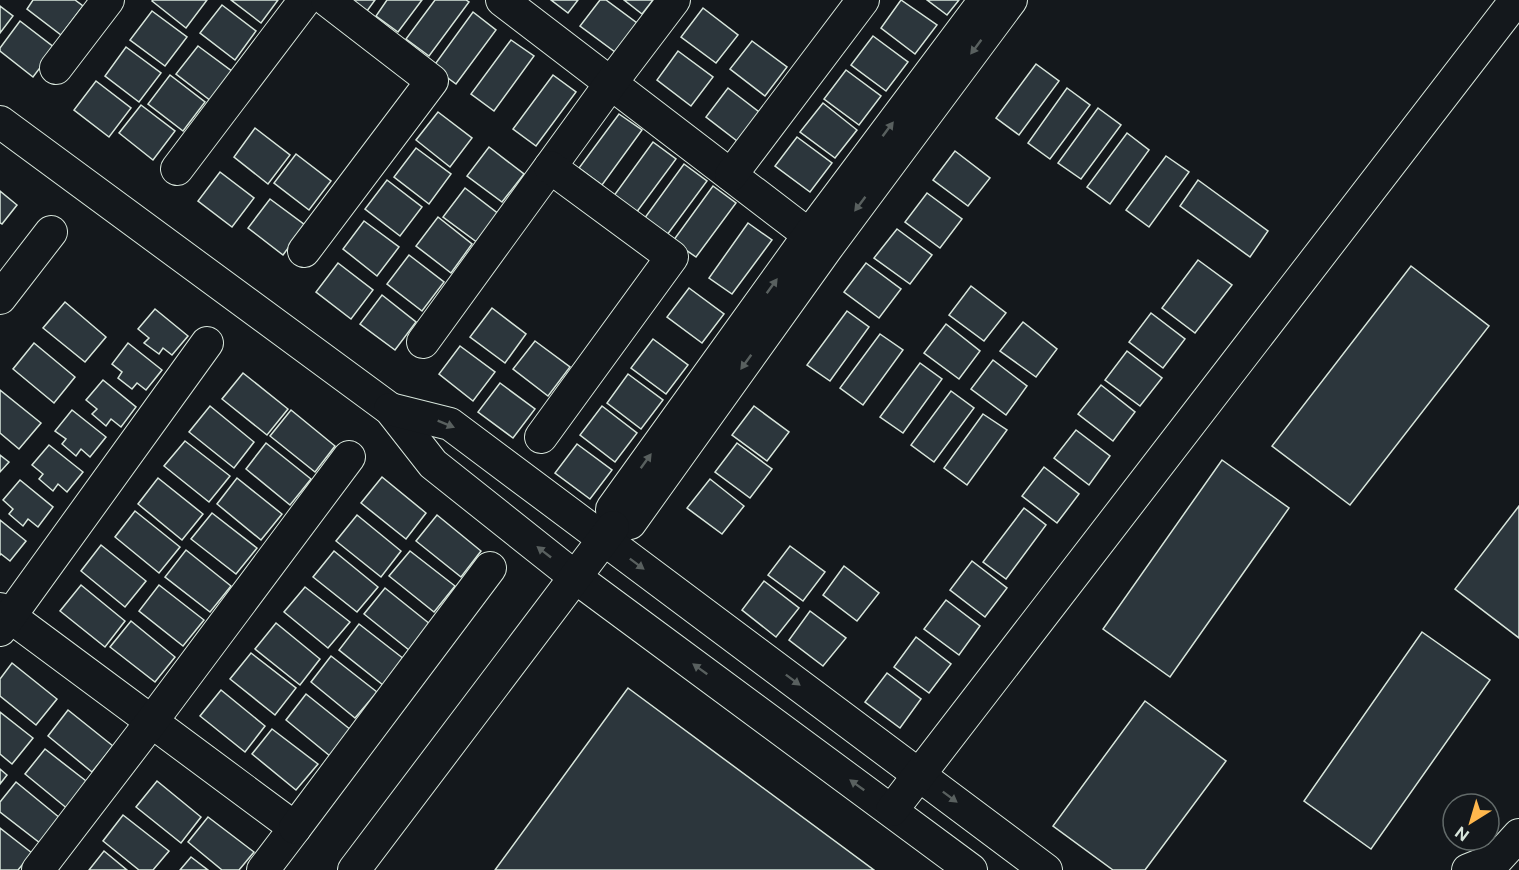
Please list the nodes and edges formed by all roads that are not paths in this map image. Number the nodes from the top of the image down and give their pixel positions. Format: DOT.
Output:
graph roads {
  1 [pos="108,0"];
  2 [pos="305,0"];
  3 [pos="327,0"];
  4 [pos="502,0"];
  5 [pos="674,0"];
  6 [pos="863,0"];
  7 [pos="985,0"];
  8 [pos="1011,0"];
  9 [pos="1516,0"];
  10 [pos="56,68"];
  11 [pos="611,83"];
  12 [pos="0,122"];
  13 [pos="550,167"];
  14 [pos="177,169"];
  15 [pos="731,175"];
  16 [pos="51,232"];
  17 [pos="818,242"];
  18 [pos="304,251"];
  19 [pos="0,298"];
  20 [pos="423,342"];
  21 [pos="207,343"];
  22 [pos="390,409"];
  23 [pos="541,437"];
  24 [pos="349,457"];
  25 [pos="608,533"];
  26 [pos="490,568"];
  27 [pos="575,576"];
  28 [pos="4,618"];
  29 [pos="152,722"];
  30 [pos="919,774"];
  31 [pos="892,810"];
  32 [pos="295,828"];
  33 [pos="1519,835"];
  34 [pos="38,870"];
  35 [pos="263,870"];
  36 [pos="354,870"];
  37 [pos="971,870"];
  38 [pos="1046,870"];
  39 [pos="1468,870"];
  1 -- 10 [label="street"];
  2 -- 14 [label="street"];
  3 -- 18 [label="street"];
  4 -- 11 [label="street"];
  5 -- 11 [label="street"];
  6 -- 15 [label="street"];
  17 -- 7 [label="street, one-way"];
  8 -- 17 [label="street, one-way"];
  9 -- 30 [label="street"];
  11 -- 13 [label="street"];
  11 -- 15 [label="street"];
  12 -- 22 [label="street"];
  13 -- 20 [label="street"];
  13 -- 23 [label="street"];
  15 -- 17 [label="street"];
  16 -- 19 [label="street"];
  17 -- 25 [label="street"];
  21 -- 28 [label="street"];
  22 -- 25 [label="street, one-way"];
  27 -- 22 [label="street, one-way"];
  24 -- 29 [label="street"];
  25 -- 27 [label="street"];
  25 -- 30 [label="street, one-way"];
  26 -- 32 [label="street"];
  31 -- 27 [label="street, one-way"];
  27 -- 36 [label="street"];
  28 -- 29 [label="street"];
  29 -- 32 [label="street"];
  29 -- 34 [label="street"];
  30 -- 31 [label="street"];
  30 -- 38 [label="street, one-way"];
  31 -- 37 [label="street"];
  32 -- 35 [label="street"];
  33 -- 39 [label="street"];
}
